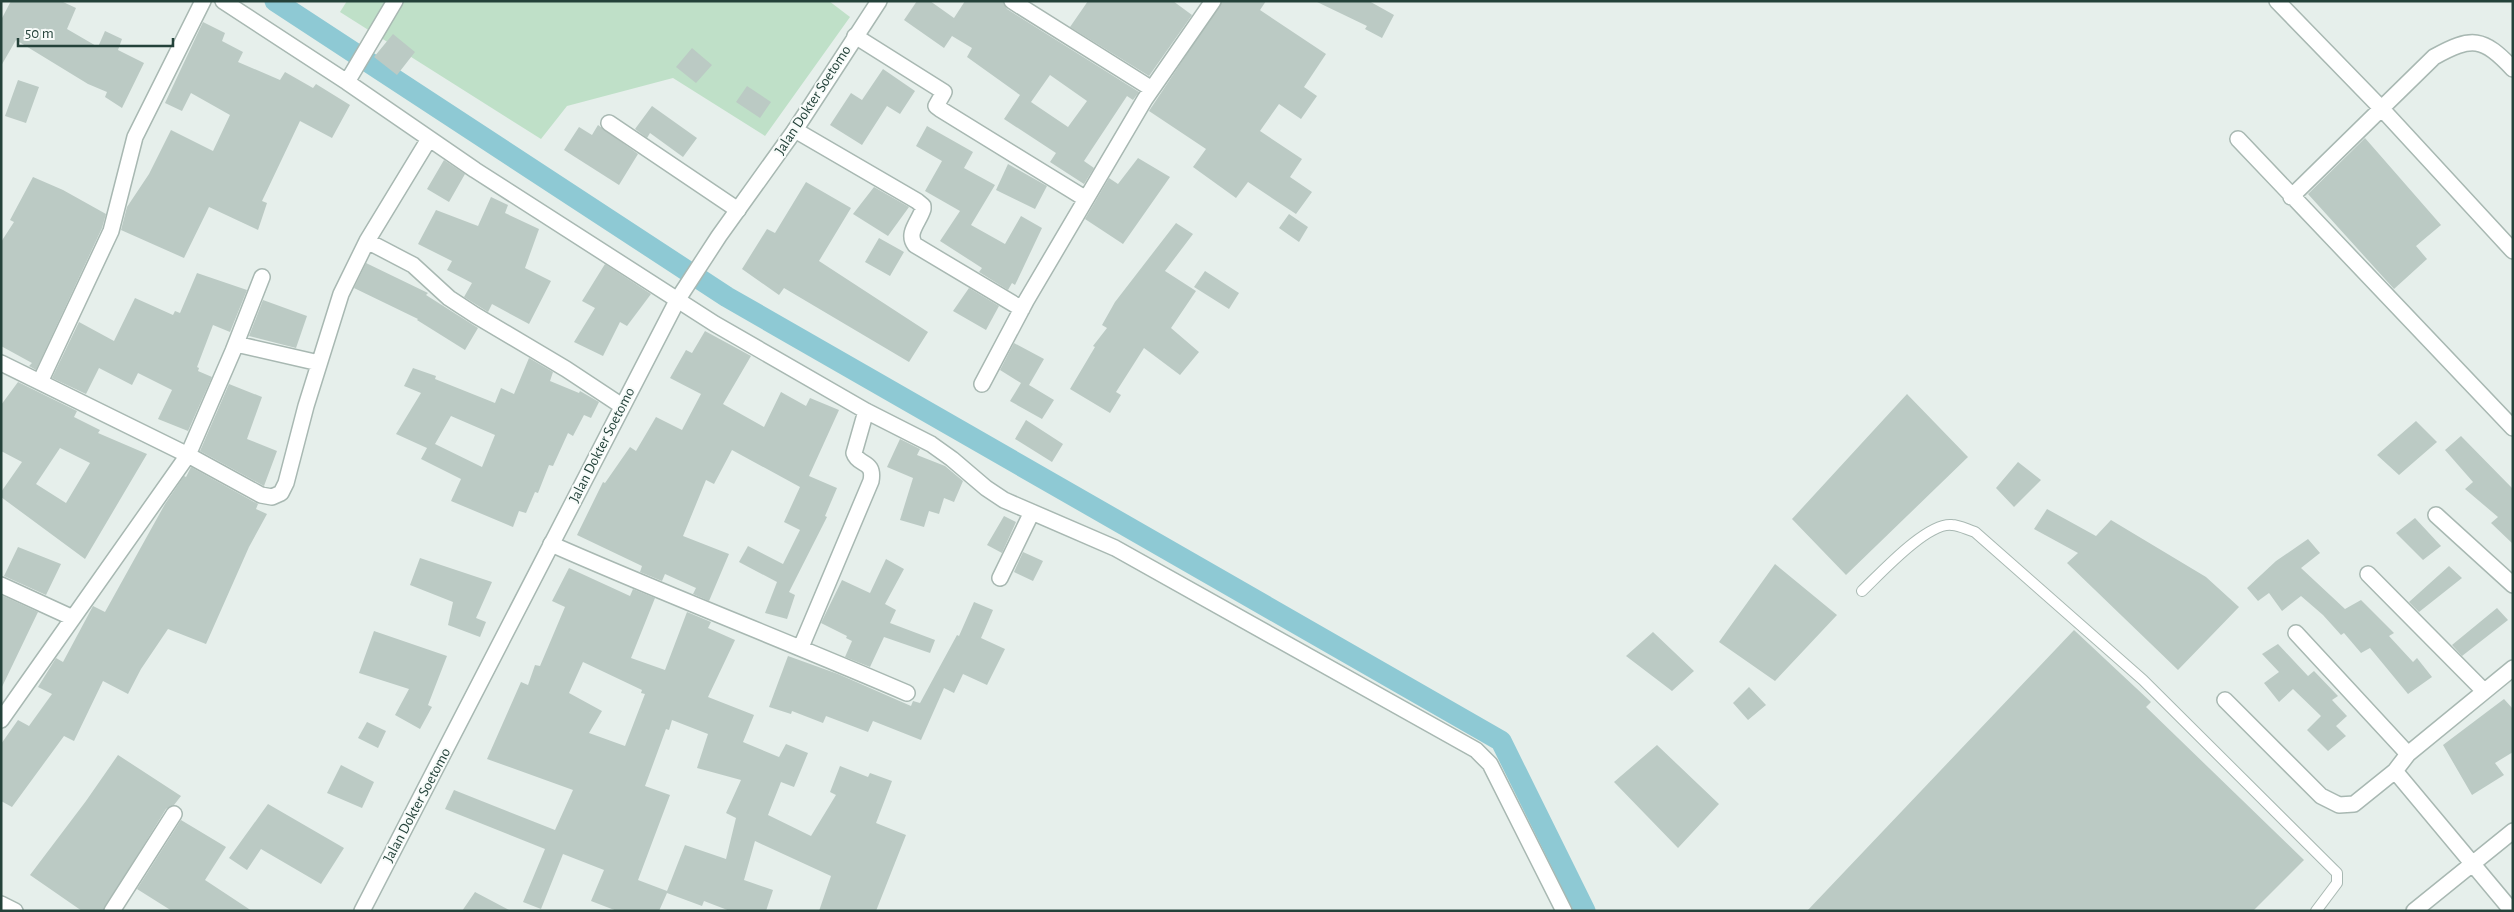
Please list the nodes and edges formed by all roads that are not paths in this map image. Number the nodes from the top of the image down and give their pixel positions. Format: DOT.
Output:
graph roads {
  1 [pos="203,1"];
  2 [pos="223,1"];
  3 [pos="395,1"];
  4 [pos="879,1"];
  5 [pos="1012,1"];
  6 [pos="1213,1"];
  7 [pos="2277,1"];
  8 [pos="855,36"];
  9 [pos="2513,69"];
  10 [pos="350,77"];
  11 [pos="1152,89"];
  12 [pos="2382,109"];
  13 [pos="609,123"];
  14 [pos="795,130"];
  15 [pos="429,139"];
  16 [pos="2238,139"];
  17 [pos="2291,197"];
  18 [pos="1086,199"];
  19 [pos="738,210"];
  20 [pos="367,241"];
  21 [pos="2513,251"];
  22 [pos="262,277"];
  23 [pos="678,299"];
  24 [pos="1022,309"];
  25 [pos="236,344"];
  26 [pos="1,363"];
  27 [pos="319,363"];
  28 [pos="40,382"];
  29 [pos="982,384"];
  30 [pos="622,406"];
  31 [pos="866,411"];
  32 [pos="2513,428"];
  33 [pos="188,455"];
  34 [pos="1032,512"];
  35 [pos="2436,515"];
  36 [pos="551,544"];
  37 [pos="2368,574"];
  38 [pos="1000,578"];
  39 [pos="1,585"];
  40 [pos="2513,585"];
  41 [pos="1862,591"];
  42 [pos="73,618"];
  43 [pos="2296,632"];
  44 [pos="800,647"];
  45 [pos="2513,668"];
  46 [pos="2483,690"];
  47 [pos="907,693"];
  48 [pos="2225,700"];
  49 [pos="1,720"];
  50 [pos="2408,754"];
  51 [pos="2395,771"];
  52 [pos="174,814"];
  53 [pos="2513,831"];
  54 [pos="2472,863"];
  55 [pos="112,911"];
  56 [pos="362,911"];
  57 [pos="1564,911"];
  58 [pos="2316,911"];
  59 [pos="2414,911"];
  60 [pos="2512,911"];
  1 -- 28 [label="street"];
  2 -- 10 [label="street"];
  3 -- 10 [label="street"];
  4 -- 8 [label="street, Jalan Dokter Soetomo"];
  5 -- 11 [label="street"];
  6 -- 11 [label="street"];
  7 -- 12 [label="street"];
  8 -- 14 [label="street, Jalan Dokter Soetomo"];
  8 -- 18 [label="street"];
  9 -- 12 [label="street"];
  10 -- 15 [label="street"];
  11 -- 18 [label="street"];
  12 -- 17 [label="street"];
  12 -- 21 [label="street"];
  13 -- 19 [label="street"];
  14 -- 19 [label="street, Jalan Dokter Soetomo"];
  14 -- 24 [label="street"];
  15 -- 20 [label="street"];
  15 -- 23 [label="street"];
  16 -- 17 [label="street"];
  17 -- 32 [label="street"];
  18 -- 24 [label="street"];
  19 -- 23 [label="street, Jalan Dokter Soetomo"];
  20 -- 27 [label="street"];
  20 -- 30 [label="street"];
  22 -- 25 [label="street"];
  23 -- 30 [label="street, Jalan Dokter Soetomo"];
  23 -- 31 [label="street"];
  24 -- 29 [label="street"];
  25 -- 27 [label="street"];
  25 -- 33 [label="street"];
  26 -- 28 [label="street"];
  27 -- 33 [label="street"];
  28 -- 33 [label="street"];
  30 -- 36 [label="street, Jalan Dokter Soetomo"];
  31 -- 34 [label="street"];
  31 -- 44 [label="street"];
  33 -- 42 [label="street"];
  34 -- 38 [label="street"];
  34 -- 57 [label="street"];
  35 -- 40 [label="street"];
  36 -- 44 [label="street"];
  36 -- 56 [label="street, Jalan Dokter Soetomo"];
  37 -- 46 [label="street"];
  39 -- 42 [label="street"];
  41 -- 58 [label="lane"];
  42 -- 49 [label="street"];
  43 -- 50 [label="street"];
  44 -- 47 [label="street"];
  45 -- 46 [label="street"];
  46 -- 50 [label="street"];
  48 -- 51 [label="street"];
  50 -- 51 [label="street"];
  51 -- 54 [label="street"];
  52 -- 55 [label="street"];
  53 -- 54 [label="street"];
  54 -- 59 [label="street"];
  54 -- 60 [label="street"];
}
